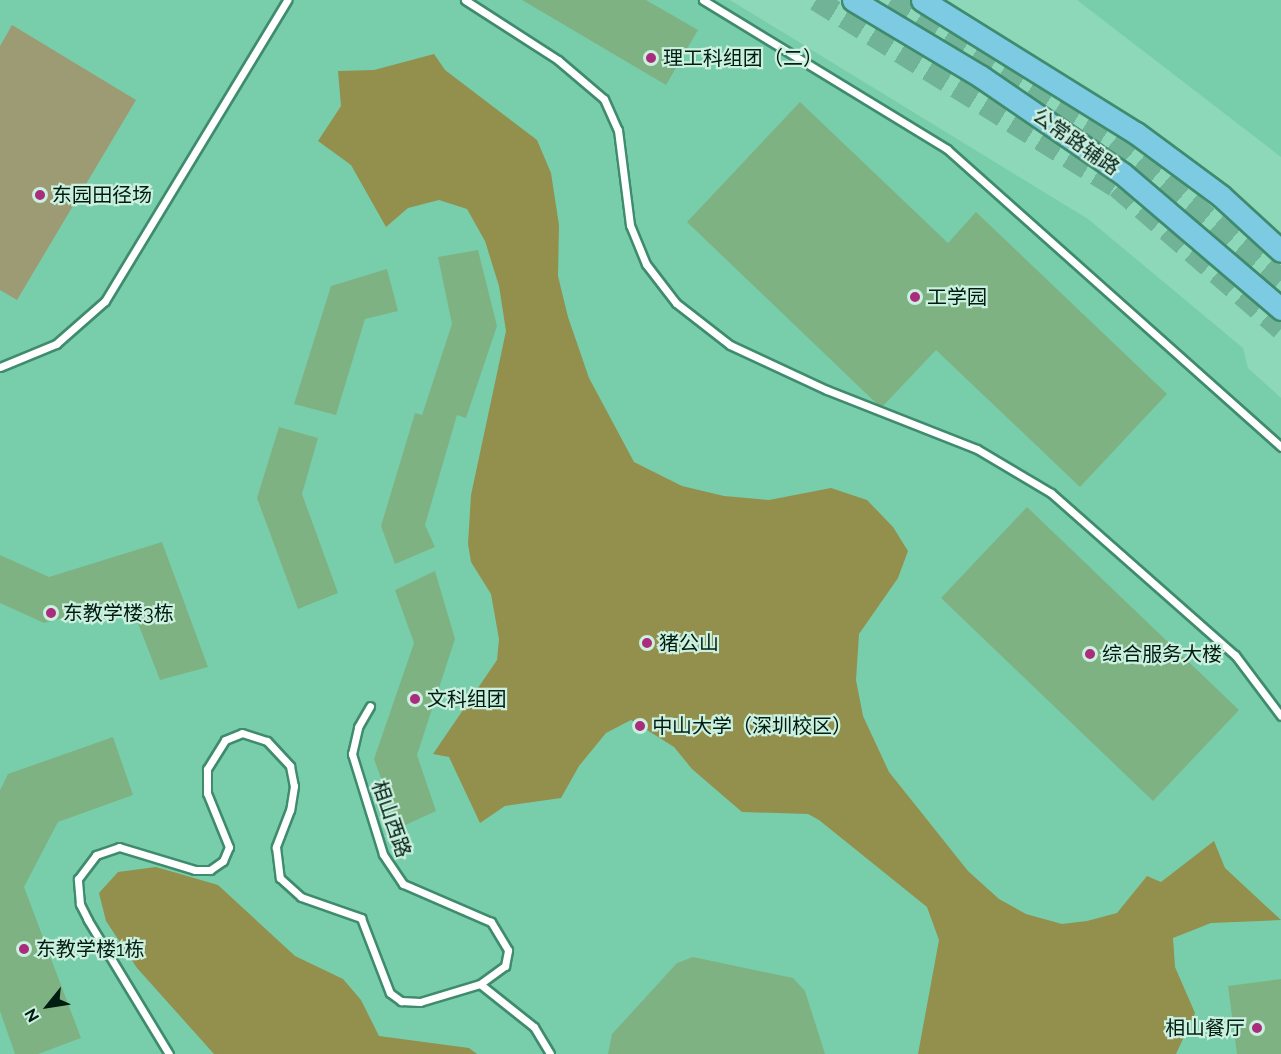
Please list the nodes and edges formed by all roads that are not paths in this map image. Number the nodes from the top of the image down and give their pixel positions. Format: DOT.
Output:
graph roads {
  1 [pos="287,0"];
  2 [pos="465,0"];
  3 [pos="703,0"];
  4 [pos="853,0"];
  5 [pos="922,0"];
  6 [pos="1281,251"];
  7 [pos="1281,309"];
  8 [pos="0,367"];
  9 [pos="1281,447"];
  10 [pos="370,706"];
  11 [pos="1281,716"];
  12 [pos="480,984"];
  13 [pos="170,1054"];
  14 [pos="550,1054"];
  1 -- 8 [label="lane"];
  2 -- 11 [label="lane"];
  3 -- 9 [label="lane"];
  4 -- 7 [label="main road, 公常路辅路"];
  5 -- 6 [label="main road, 公常路辅路"];
  10 -- 12 [label="lane, 相山西路"];
  12 -- 13 [label="lane, 相山西路"];
  12 -- 14 [label="lane"];
}
